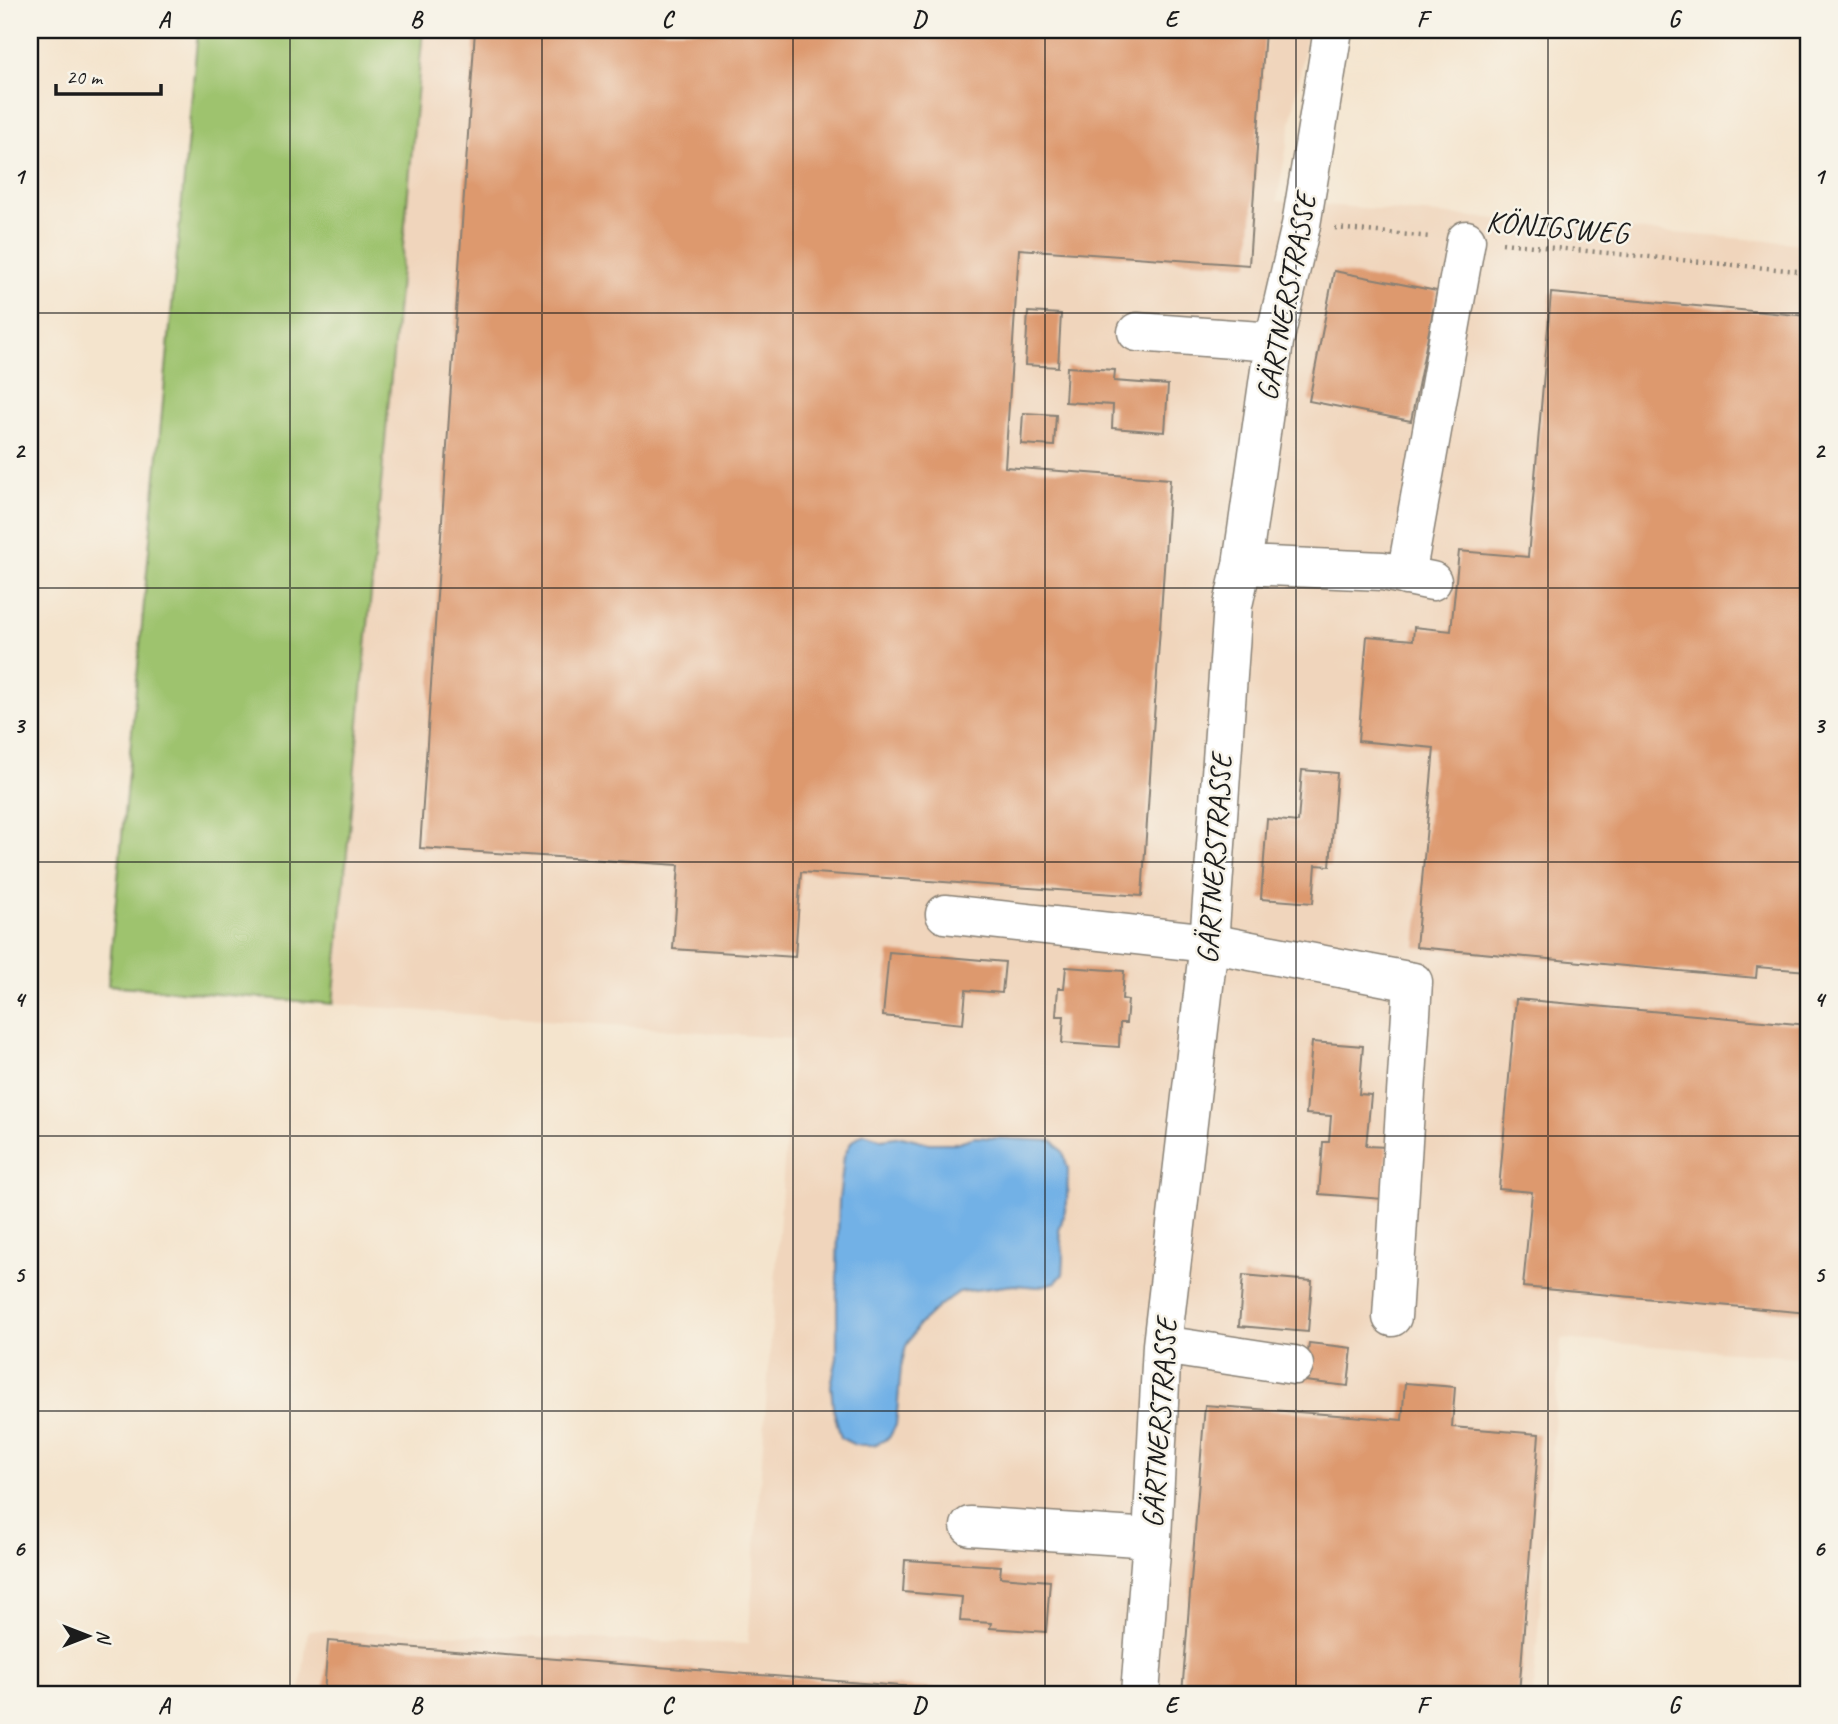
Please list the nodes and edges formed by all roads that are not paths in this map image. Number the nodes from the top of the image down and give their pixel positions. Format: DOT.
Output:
graph roads {
  1 [pos="1333,30"];
  2 [pos="1466,240"];
  3 [pos="1137,332"];
  4 [pos="1274,342"];
  5 [pos="1242,565"];
  6 [pos="945,914"];
  7 [pos="1209,943"];
  8 [pos="1392,1317"];
  9 [pos="1162,1345"];
  10 [pos="1294,1365"];
  11 [pos="970,1525"];
  12 [pos="1152,1538"];
  13 [pos="1140,1694"];
  1 -- 4 [label="street, GÄRTNERSTRASSE"];
  2 -- 5 [label="street"];
  3 -- 4 [label="street"];
  4 -- 5 [label="street, GÄRTNERSTRASSE"];
  5 -- 7 [label="street, GÄRTNERSTRASSE"];
  6 -- 7 [label="street"];
  7 -- 8 [label="street"];
  7 -- 9 [label="street, GÄRTNERSTRASSE"];
  9 -- 10 [label="street"];
  9 -- 12 [label="street, GÄRTNERSTRASSE"];
  11 -- 12 [label="street"];
  12 -- 13 [label="street, GÄRTNERSTRASSE"];
}
